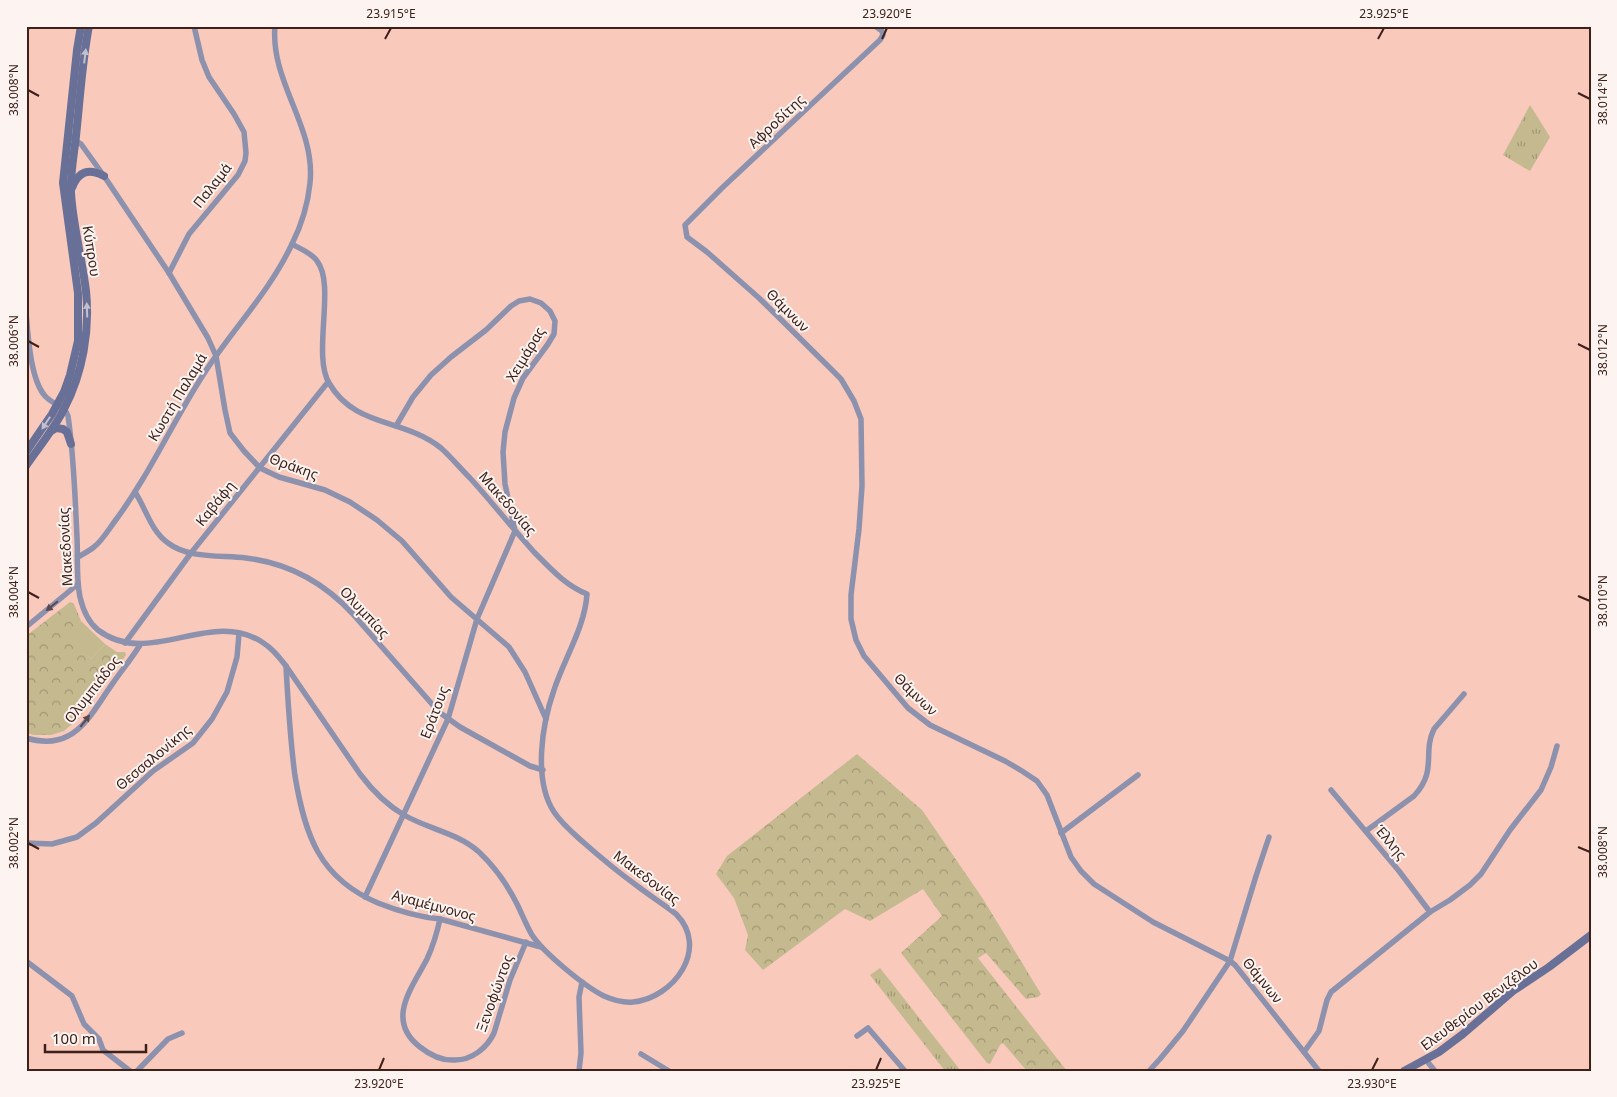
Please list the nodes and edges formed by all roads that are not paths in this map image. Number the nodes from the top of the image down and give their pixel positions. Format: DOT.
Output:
graph roads {
  1 [pos="29,26"];
  2 [pos="81,26"];
  3 [pos="89,26"];
  4 [pos="194,26"];
  5 [pos="275,26"];
  6 [pos="875,26"];
  7 [pos="26,29"];
  8 [pos="72,139"];
  9 [pos="104,176"];
  10 [pos="71,192"];
  11 [pos="685,225"];
  12 [pos="292,244"];
  13 [pos="169,274"];
  14 [pos="26,312"];
  15 [pos="216,356"];
  16 [pos="328,382"];
  17 [pos="61,407"];
  18 [pos="396,426"];
  19 [pos="50,432"];
  20 [pos="71,444"];
  21 [pos="26,452"];
  22 [pos="26,466"];
  23 [pos="260,468"];
  24 [pos="135,492"];
  25 [pos="515,531"];
  26 [pos="191,554"];
  27 [pos="78,557"];
  28 [pos="78,584"];
  29 [pos="477,619"];
  30 [pos="26,627"];
  31 [pos="239,634"];
  32 [pos="125,643"];
  33 [pos="140,645"];
  34 [pos="286,666"];
  35 [pos="1464,694"];
  36 [pos="448,719"];
  37 [pos="546,719"];
  38 [pos="26,738"];
  39 [pos="1557,746"];
  40 [pos="543,770"];
  41 [pos="1138,775"];
  42 [pos="1330,790"];
  43 [pos="403,815"];
  44 [pos="1366,832"];
  45 [pos="1061,833"];
  46 [pos="1269,837"];
  47 [pos="26,843"];
  48 [pos="365,897"];
  49 [pos="1430,912"];
  50 [pos="440,919"];
  51 [pos="1591,936"];
  52 [pos="526,942"];
  53 [pos="542,947"];
  54 [pos="1230,960"];
  55 [pos="26,961"];
  56 [pos="582,982"];
  57 [pos="182,1033"];
  58 [pos="857,1036"];
  59 [pos="1304,1052"];
  60 [pos="641,1054"];
  61 [pos="1426,1060"];
  62 [pos="130,1071"];
  63 [pos="137,1071"];
  64 [pos="579,1071"];
  65 [pos="669,1071"];
  66 [pos="905,1071"];
  67 [pos="1148,1071"];
  68 [pos="1318,1071"];
  69 [pos="1404,1071"];
  70 [pos="1435,1071"];
  1 -- 7 [label="street"];
  2 -- 8 [label="main road, Κύπρου"];
  8 -- 3 [label="main road, Κύπρου, one-way"];
  4 -- 13 [label="street, Παλαμά"];
  5 -- 12 [label="street"];
  6 -- 11 [label="street, Αφροδίτης"];
  8 -- 9 [label="street, Θράκης"];
  8 -- 10 [label="main road, Κύπρου"];
  8 -- 17 [label="main road, Κύπρου"];
  9 -- 10 [label="main road"];
  9 -- 13 [label="street, Θράκης"];
  17 -- 10 [label="main road, Κύπρου, one-way"];
  11 -- 45 [label="street, Θάμνων"];
  12 -- 15 [label="street, Κωστή Παλαμά"];
  12 -- 16 [label="street, Μακεδονίας"];
  13 -- 15 [label="street, Θράκης"];
  14 -- 17 [label="street"];
  15 -- 23 [label="street, Θράκης"];
  15 -- 24 [label="street, Κωστή Παλαμά"];
  16 -- 18 [label="street, Μακεδονίας"];
  16 -- 23 [label="street, Καβάφη"];
  17 -- 19 [label="main road, Κύπρου"];
  17 -- 20 [label="street, Μακεδονίας"];
  17 -- 21 [label="main road, Κύπρου, one-way"];
  18 -- 25 [label="street, Μακεδονίας"];
  18 -- 25 [label="street, Χειμάρας"];
  19 -- 20 [label="main road"];
  19 -- 22 [label="main road, Κύπρου"];
  20 -- 27 [label="street, Μακεδονίας"];
  23 -- 26 [label="street, Καβάφη"];
  23 -- 29 [label="street, Θράκης"];
  24 -- 26 [label="street, Ολυμπίας"];
  24 -- 27 [label="street, Κωστή Παλαμά"];
  25 -- 29 [label="street, Εράτους"];
  25 -- 37 [label="street, Μακεδονίας"];
  26 -- 32 [label="street, Καβάφη"];
  26 -- 36 [label="street, Ολυμπίας"];
  27 -- 28 [label="street, Μακεδονίας"];
  28 -- 30 [label="street, one-way"];
  28 -- 32 [label="street, Μακεδονίας"];
  29 -- 36 [label="street, Εράτους"];
  29 -- 37 [label="street, Θράκης"];
  31 -- 33 [label="street, Μακεδονίας"];
  31 -- 34 [label="street, Μακεδονίας"];
  31 -- 47 [label="street, Θεσσαλονίκης"];
  32 -- 33 [label="street, Μακεδονίας"];
  38 -- 33 [label="street, Ολυμπιάδος, one-way"];
  34 -- 43 [label="street, Μακεδονίας"];
  34 -- 48 [label="street, Αγαμέμνονος"];
  35 -- 44 [label="street"];
  36 -- 40 [label="street, Ολυμπίας"];
  36 -- 43 [label="street, Εράτους"];
  37 -- 40 [label="street, Μακεδονίας"];
  39 -- 49 [label="street"];
  40 -- 56 [label="street, Μακεδονίας"];
  41 -- 45 [label="street"];
  42 -- 44 [label="street, Έλλης"];
  43 -- 48 [label="street, Εράτους"];
  43 -- 53 [label="street, Μακεδονίας"];
  44 -- 49 [label="street, Έλλης"];
  45 -- 54 [label="street, Θάμνων"];
  46 -- 54 [label="street"];
  48 -- 50 [label="street, Αγαμέμνονος"];
  49 -- 59 [label="street"];
  50 -- 52 [label="street, Αγαμέμνονος"];
  50 -- 52 [label="street, Ξενοφώντος"];
  51 -- 61 [label="main road, Ελευθερίου Βενιζέλου"];
  52 -- 53 [label="street, Αγαμέμνονος"];
  53 -- 56 [label="street, Μακεδονίας"];
  54 -- 59 [label="street, Θάμνων"];
  54 -- 67 [label="street"];
  55 -- 62 [label="street"];
  56 -- 64 [label="street"];
  57 -- 63 [label="street"];
  58 -- 66 [label="street"];
  59 -- 68 [label="street, Θάμνων"];
  60 -- 65 [label="street"];
  61 -- 69 [label="main road, Ελευθερίου Βενιζέλου"];
  61 -- 70 [label="street"];
}
